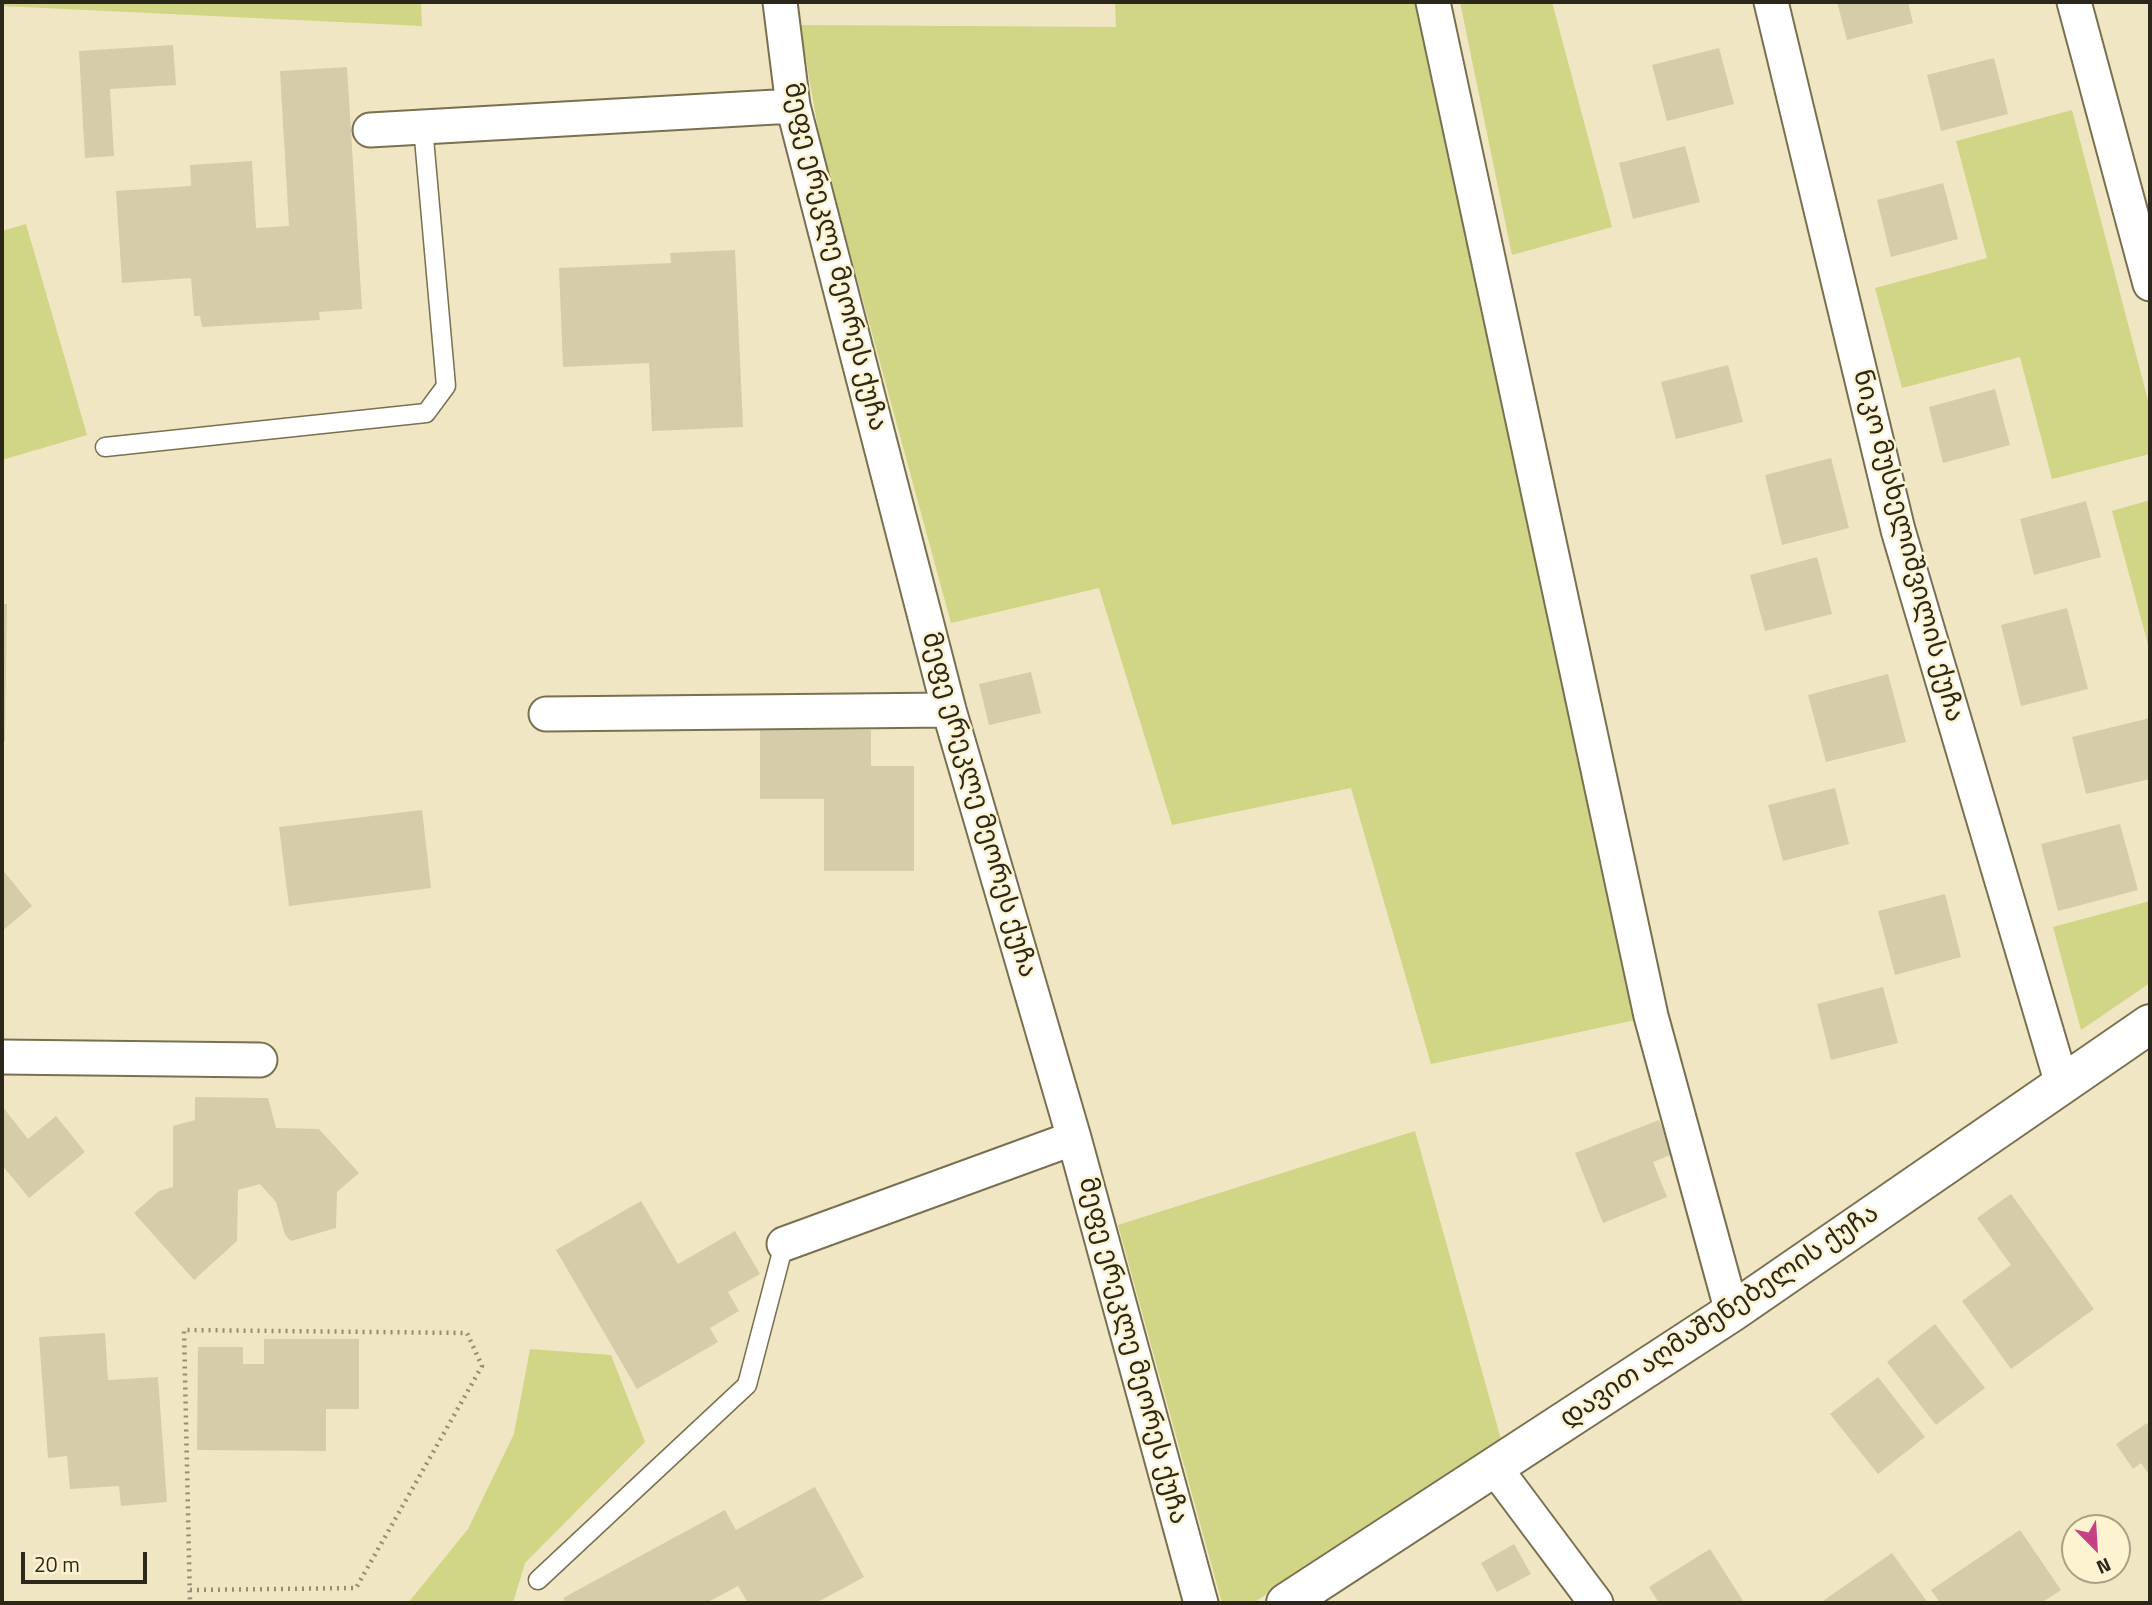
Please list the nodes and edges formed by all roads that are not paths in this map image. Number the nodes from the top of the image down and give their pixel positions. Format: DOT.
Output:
graph roads {
  1 [pos="779,2"];
  2 [pos="1433,2"];
  3 [pos="1771,2"];
  4 [pos="2074,2"];
  5 [pos="793,107"];
  6 [pos="423,127"];
  7 [pos="370,130"];
  8 [pos="2150,284"];
  9 [pos="105,447"];
  10 [pos="949,710"];
  11 [pos="546,714"];
  12 [pos="2150,1024"];
  13 [pos="2,1057"];
  14 [pos="260,1060"];
  15 [pos="2062,1084"];
  16 [pos="1074,1138"];
  17 [pos="784,1244"];
  18 [pos="1732,1312"];
  19 [pos="1495,1468"];
  20 [pos="538,1580"];
  21 [pos="1201,1603"];
  22 [pos="1286,1603"];
  23 [pos="1596,1603"];
  1 -- 5 [label="street, მეფე ერეკლე მეორეს ქუჩა"];
  2 -- 18 [label="street"];
  3 -- 15 [label="street, ნიკო მუსხელიშვილის ქუჩა"];
  4 -- 8 [label="street"];
  5 -- 6 [label="street"];
  5 -- 10 [label="street, მეფე ერეკლე მეორეს ქუჩა"];
  6 -- 7 [label="street"];
  6 -- 9 [label="lane"];
  10 -- 11 [label="street"];
  10 -- 16 [label="street, მეფე ერეკლე მეორეს ქუჩა"];
  12 -- 15 [label="street, დავით აღმაშენებელის ქუჩა"];
  13 -- 14 [label="street"];
  15 -- 18 [label="street, დავით აღმაშენებელის ქუჩა"];
  16 -- 17 [label="street"];
  16 -- 21 [label="street, მეფე ერეკლე მეორეს ქუჩა"];
  17 -- 20 [label="lane"];
  18 -- 19 [label="street, დავით აღმაშენებელის ქუჩა"];
  19 -- 22 [label="street, დავით აღმაშენებელის ქუჩა"];
  19 -- 23 [label="street"];
}
